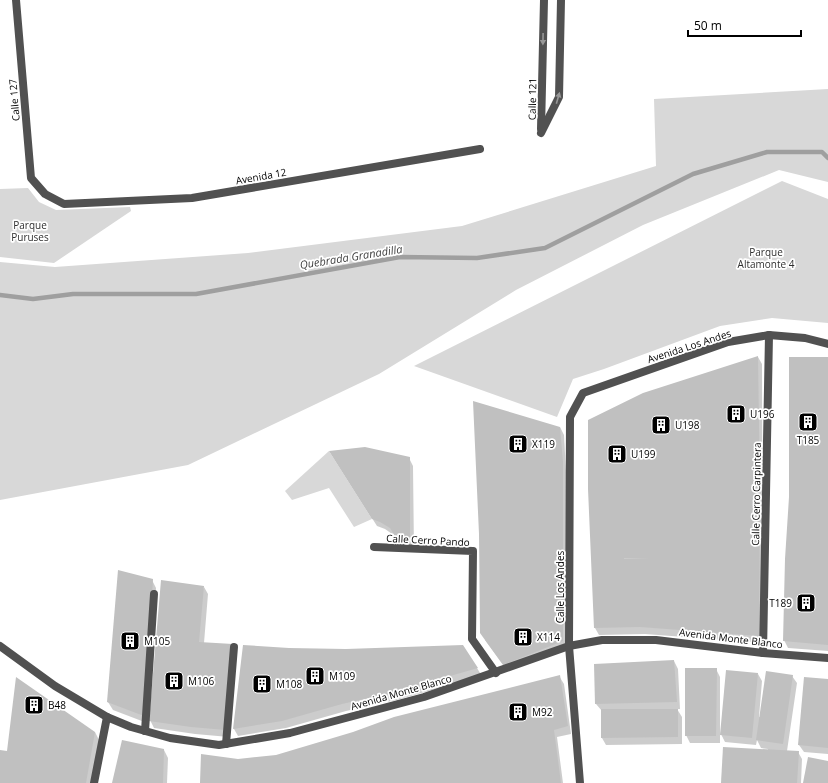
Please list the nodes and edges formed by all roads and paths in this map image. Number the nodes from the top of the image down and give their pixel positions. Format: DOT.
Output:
graph roads {
  1 [pos="16,0"];
  2 [pos="544,0"];
  3 [pos="561,0"];
  4 [pos="480,149"];
  5 [pos="45,194"];
  6 [pos="769,335"];
  7 [pos="828,344"];
  8 [pos="583,393"];
  9 [pos="374,547"];
  10 [pos="154,594"];
  11 [pos="0,646"];
  12 [pos="569,646"];
  13 [pos="234,647"];
  14 [pos="763,653"];
  15 [pos="828,658"];
  16 [pos="496,673"];
  17 [pos="107,717"];
  18 [pos="145,731"];
  19 [pos="226,744"];
  20 [pos="94,783"];
  21 [pos="580,783"];
  1 -- 5 [label="street, Calle 127"];
  2 -- 3 [label="street, Calle 121, one-way"];
  4 -- 5 [label="street, Avenida 12"];
  6 -- 7 [label="street, Avenida Los Andes"];
  6 -- 8 [label="street, Avenida Los Andes"];
  6 -- 14 [label="street, Calle Cerro Carpintera"];
  8 -- 12 [label="street, Calle Los Andes"];
  9 -- 16 [label="street, Calle Cerro Pando"];
  10 -- 18 [label="street"];
  11 -- 17 [label="street, Avenida Monte Blanco"];
  12 -- 14 [label="street, Avenida Monte Blanco"];
  12 -- 16 [label="street, Avenida Monte Blanco"];
  12 -- 21 [label="street, Calle Los Andes"];
  13 -- 19 [label="street"];
  14 -- 15 [label="street, Avenida Monte Blanco"];
  16 -- 19 [label="street, Avenida Monte Blanco"];
  17 -- 18 [label="street, Avenida Monte Blanco"];
  17 -- 20 [label="street"];
  18 -- 19 [label="street, Avenida Monte Blanco"];
}
